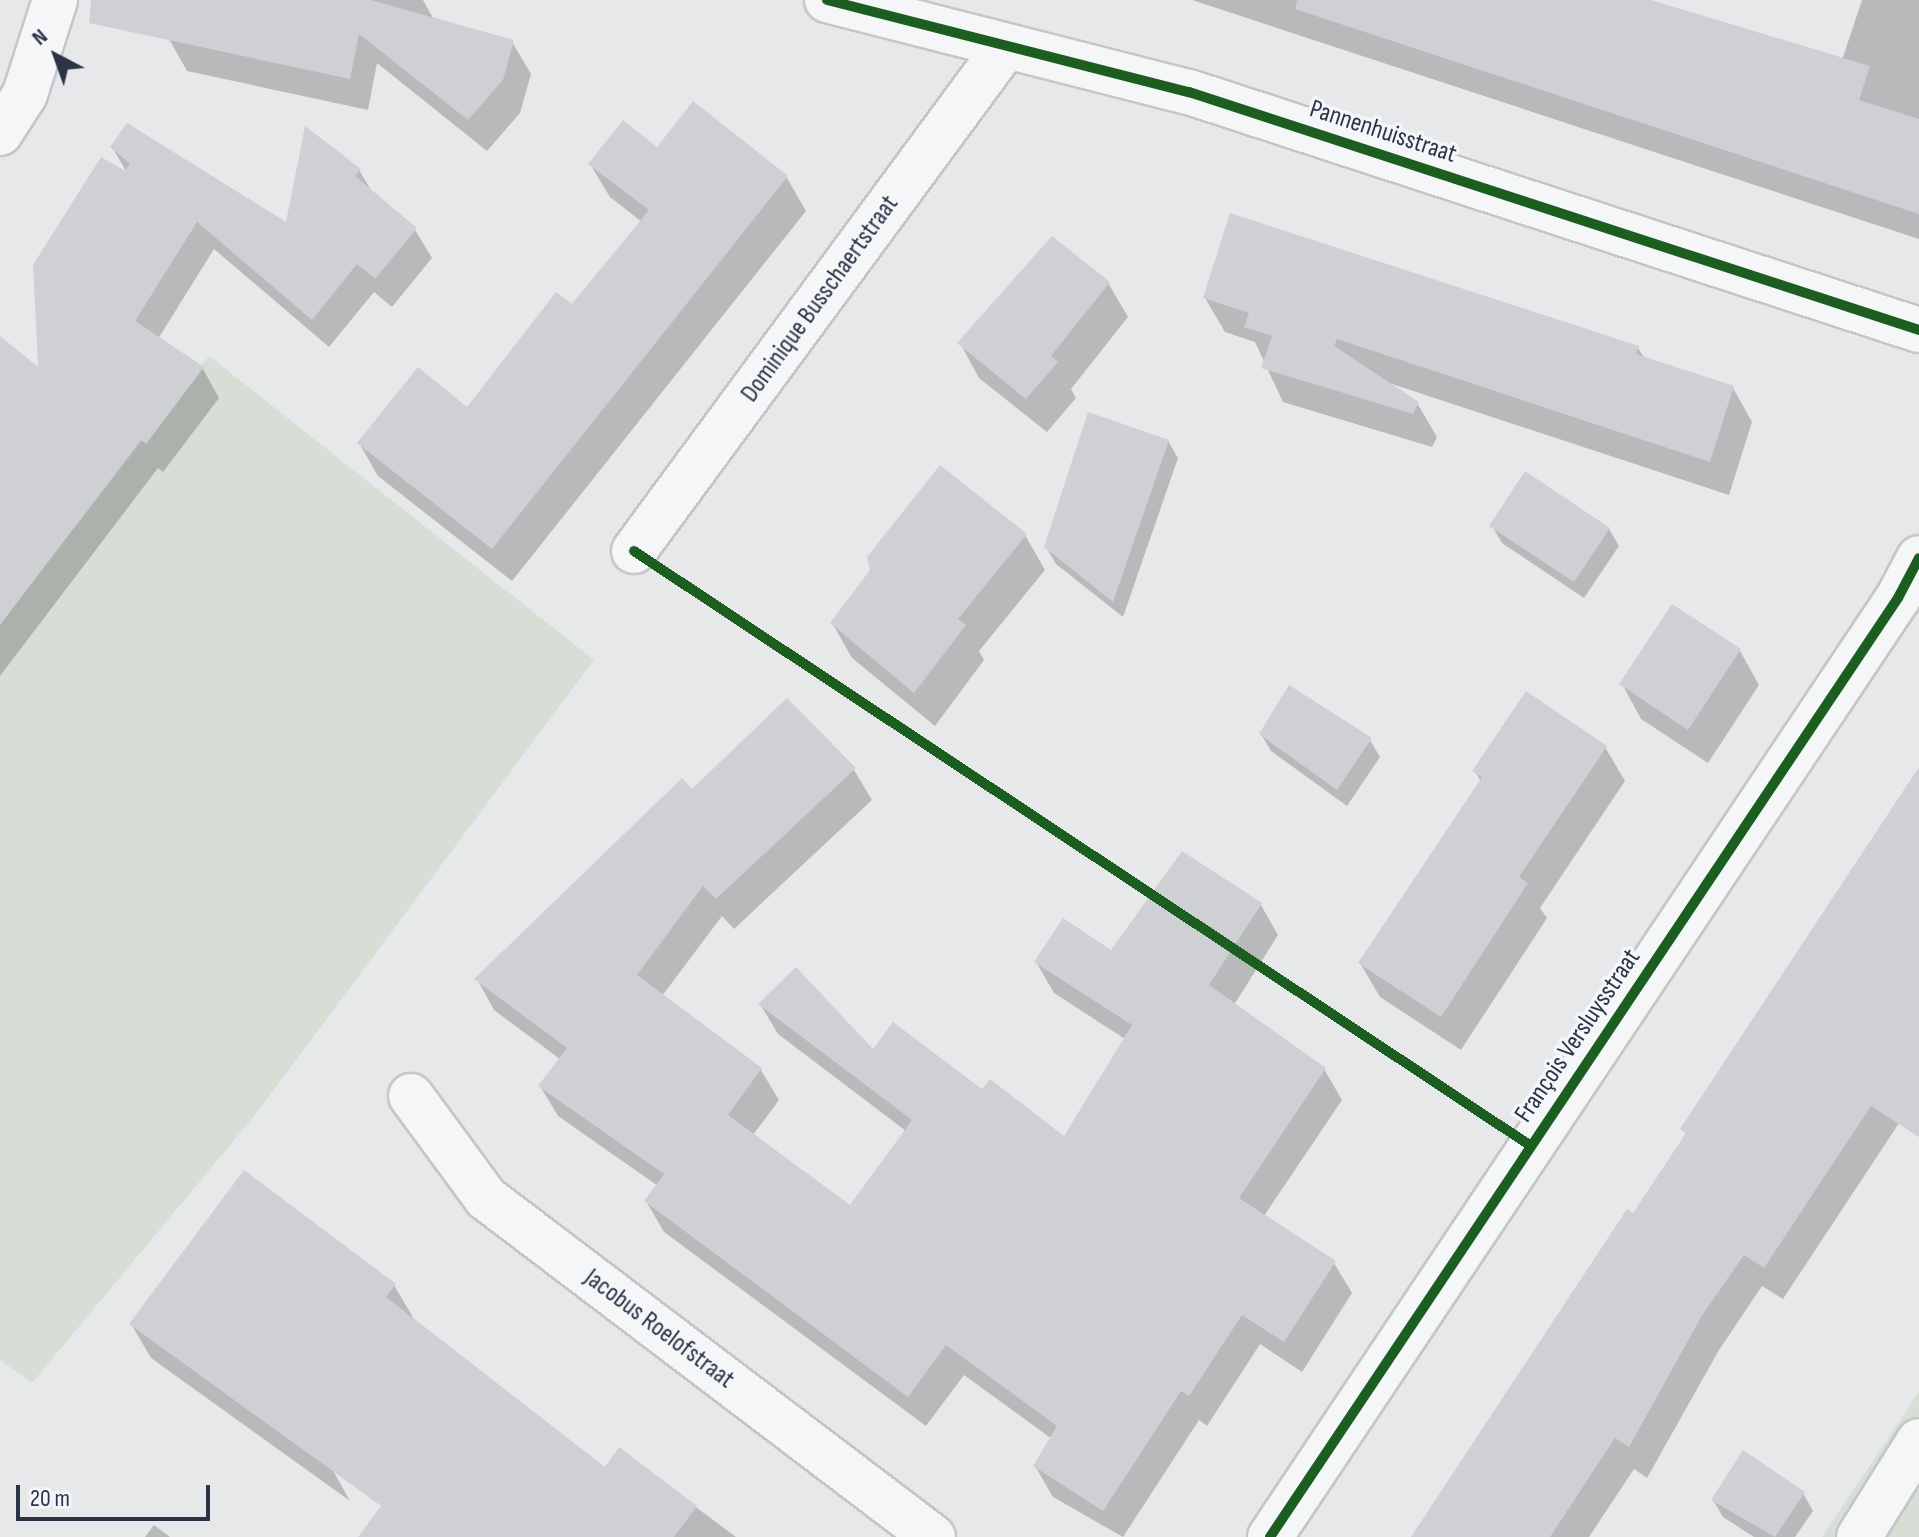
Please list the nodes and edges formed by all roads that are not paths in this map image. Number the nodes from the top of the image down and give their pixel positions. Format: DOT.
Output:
graph roads {
  1 [pos="55,0"];
  2 [pos="827,0"];
  3 [pos="1006,46"];
  4 [pos="0,133"];
  5 [pos="1919,330"];
  6 [pos="634,551"];
  7 [pos="1919,558"];
  8 [pos="411,1096"];
  9 [pos="1919,1441"];
  10 [pos="933,1537"];
  11 [pos="1270,1537"];
  12 [pos="1859,1537"];
  1 -- 4 [label="street"];
  2 -- 3 [label="street, Pannenhuisstraat"];
  3 -- 5 [label="street, Pannenhuisstraat"];
  3 -- 6 [label="street, Dominique Busschaertstraat"];
  7 -- 11 [label="street, François Versluysstraat"];
  8 -- 10 [label="street, Jacobus Roelofstraat"];
  9 -- 12 [label="street"];
}
